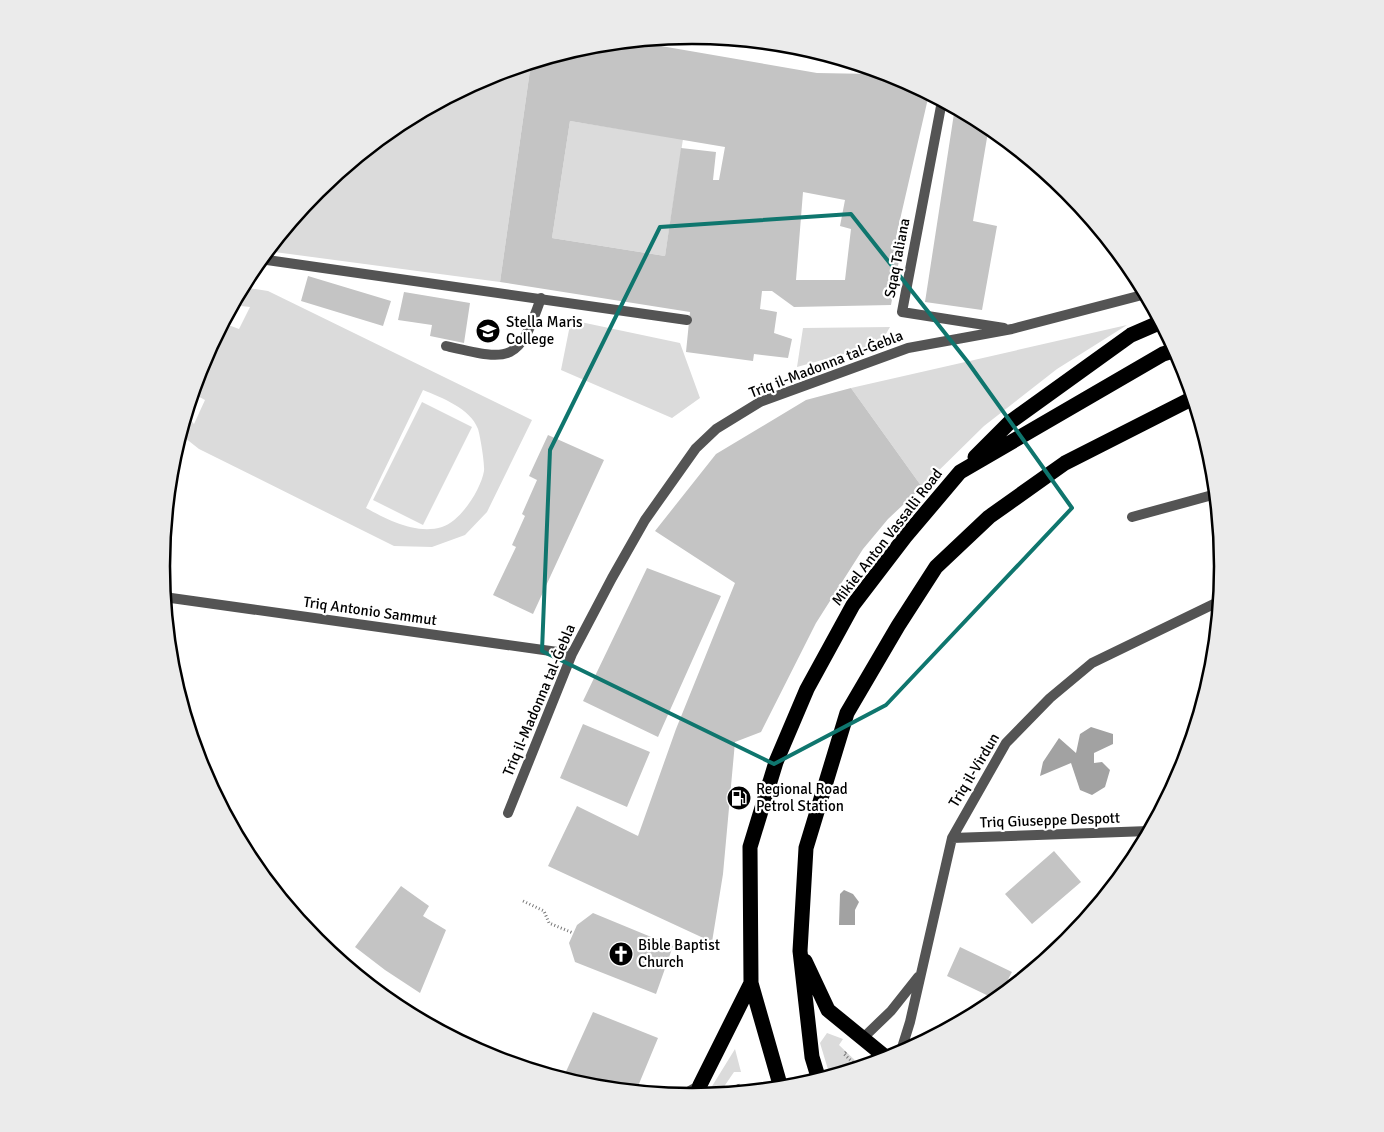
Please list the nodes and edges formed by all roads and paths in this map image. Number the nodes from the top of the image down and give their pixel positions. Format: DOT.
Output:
graph roads {
  1 [pos="941,107"];
  2 [pos="269,261"];
  3 [pos="1138,296"];
  4 [pos="541,298"];
  5 [pos="687,320"];
  6 [pos="1155,325"];
  7 [pos="1012,329"];
  8 [pos="446,346"];
  9 [pos="1168,352"];
  10 [pos="1188,401"];
  11 [pos="960,472"];
  12 [pos="1210,496"];
  13 [pos="1132,517"];
  14 [pos="171,598"];
  15 [pos="1213,605"];
  16 [pos="572,654"];
  17 [pos="508,813"];
  18 [pos="1141,831"];
  19 [pos="952,838"];
  20 [pos="523,902"];
  21 [pos="573,934"];
  22 [pos="800,951"];
  23 [pos="920,974"];
  24 [pos="751,984"];
  25 [pos="862,1039"];
  26 [pos="903,1043"];
  27 [pos="880,1053"];
  28 [pos="817,1072"];
  29 [pos="779,1081"];
  30 [pos="699,1088"];
  1 -- 7 [label="street, Sqaq Taliana"];
  2 -- 4 [label="street"];
  3 -- 7 [label="street, Triq il-Madonna tal-Ġebla"];
  4 -- 5 [label="street"];
  4 -- 8 [label="street"];
  6 -- 11 [label="highway"];
  7 -- 16 [label="street, Triq il-Madonna tal-Ġebla"];
  9 -- 11 [label="highway, Mikiel Anton Vassalli Road"];
  10 -- 22 [label="highway"];
  11 -- 24 [label="highway, Mikiel Anton Vassalli Road"];
  12 -- 13 [label="street"];
  14 -- 16 [label="street, Triq Antonio Sammut"];
  15 -- 19 [label="street, Triq il-Virdun"];
  16 -- 17 [label="street, Triq il-Madonna tal-Ġebla"];
  18 -- 19 [label="street, Triq Giuseppe Despott"];
  19 -- 23 [label="street, Triq il-Virdun"];
  20 -- 21 [label="path"];
  22 -- 25 [label="highway"];
  22 -- 28 [label="highway"];
  23 -- 25 [label="street, Triq il-Virdun"];
  23 -- 26 [label="street, Triq il-Virdun"];
  24 -- 29 [label="highway, Mikiel Anton Vassalli Road"];
  24 -- 30 [label="highway"];
  25 -- 27 [label="highway"];
}
